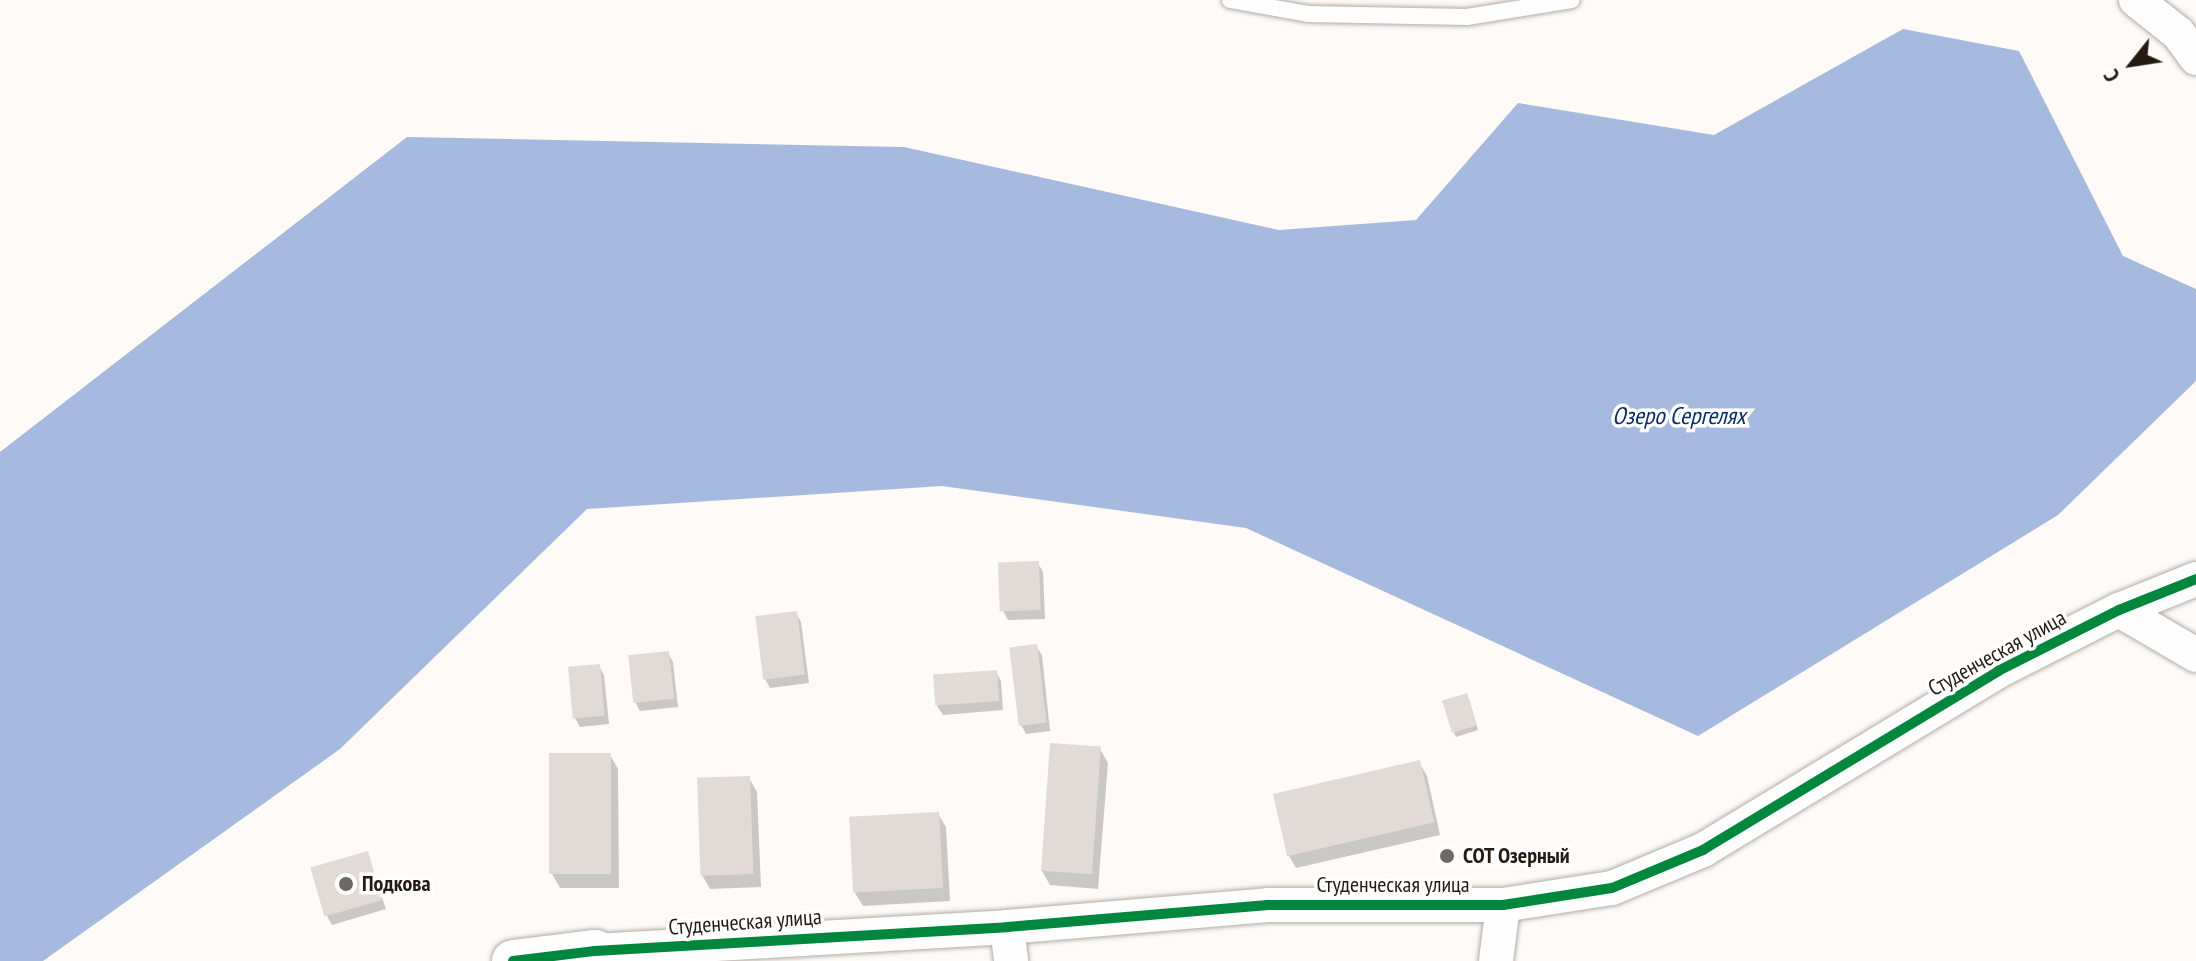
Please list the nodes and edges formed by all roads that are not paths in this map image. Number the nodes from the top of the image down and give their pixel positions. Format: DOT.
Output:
graph roads {
  1 [pos="1230,0"];
  2 [pos="1572,0"];
  3 [pos="2136,0"];
  4 [pos="2196,58"];
  5 [pos="2196,579"];
  6 [pos="2119,610"];
  7 [pos="2196,655"];
  8 [pos="1503,905"];
  9 [pos="1007,927"];
  10 [pos="596,956"];
  11 [pos="513,961"];
  12 [pos="1011,961"];
  13 [pos="1496,961"];
  1 -- 2 [label="lane"];
  3 -- 4 [label="street"];
  5 -- 6 [label="street, Студенческая улица"];
  6 -- 7 [label="street"];
  6 -- 8 [label="street, Студенческая улица"];
  8 -- 9 [label="street, Студенческая улица"];
  8 -- 13 [label="street"];
  9 -- 10 [label="street, Студенческая улица"];
  9 -- 12 [label="street"];
  10 -- 11 [label="street, Студенческая улица"];
}
